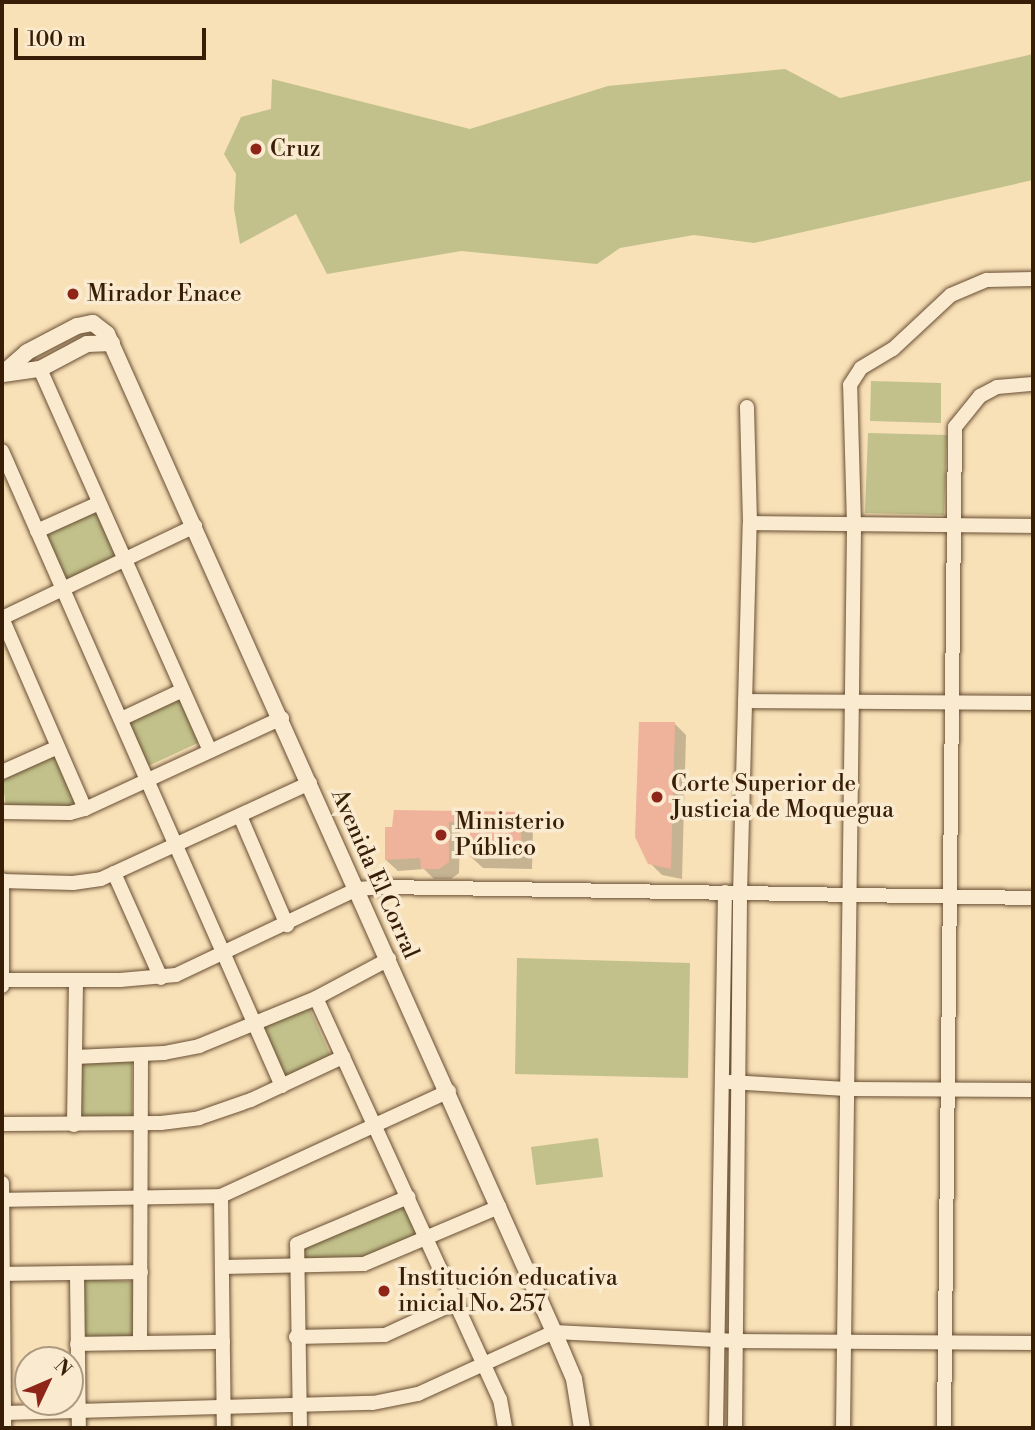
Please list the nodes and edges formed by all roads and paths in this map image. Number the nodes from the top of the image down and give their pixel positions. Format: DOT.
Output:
graph roads {
  1 [pos="1033,279"];
  2 [pos="112,343"];
  3 [pos="40,369"];
  4 [pos="3,374"];
  5 [pos="1033,384"];
  6 [pos="747,407"];
  7 [pos="2,451"];
  8 [pos="99,503"];
  9 [pos="750,523"];
  10 [pos="854,524"];
  11 [pos="954,525"];
  12 [pos="195,526"];
  13 [pos="1033,526"];
  14 [pos="37,531"];
  15 [pos="124,561"];
  16 [pos="64,590"];
  17 [pos="2,618"];
  18 [pos="183,690"];
  19 [pos="745,701"];
  20 [pos="850,702"];
  21 [pos="950,702"];
  22 [pos="1033,703"];
  23 [pos="282,718"];
  24 [pos="121,719"];
  25 [pos="58,747"];
  26 [pos="210,751"];
  27 [pos="2,772"];
  28 [pos="147,778"];
  29 [pos="310,783"];
  30 [pos="85,809"];
  31 [pos="2,812"];
  32 [pos="240,816"];
  33 [pos="177,845"];
  34 [pos="114,873"];
  35 [pos="2,880"];
  36 [pos="356,889"];
  37 [pos="732,893"];
  38 [pos="851,897"];
  39 [pos="1033,898"];
  40 [pos="952,899"];
  41 [pos="287,925"];
  42 [pos="225,954"];
  43 [pos="389,959"];
  44 [pos="162,978"];
  45 [pos="2,980"];
  46 [pos="76,980"];
  47 [pos="2,986"];
  48 [pos="316,998"];
  49 [pos="255,1023"];
  50 [pos="141,1055"];
  51 [pos="343,1056"];
  52 [pos="75,1057"];
  53 [pos="739,1082"];
  54 [pos="720,1083"];
  55 [pos="282,1086"];
  56 [pos="846,1089"];
  57 [pos="949,1090"];
  58 [pos="1033,1090"];
  59 [pos="449,1091"];
  60 [pos="142,1123"];
  61 [pos="2,1124"];
  62 [pos="74,1125"];
  63 [pos="377,1126"];
  64 [pos="2,1183"];
  65 [pos="221,1196"];
  66 [pos="408,1196"];
  67 [pos="144,1198"];
  68 [pos="2,1200"];
  69 [pos="499,1207"];
  70 [pos="429,1240"];
  71 [pos="222,1267"];
  72 [pos="296,1267"];
  73 [pos="141,1272"];
  74 [pos="2,1274"];
  75 [pos="77,1274"];
  76 [pos="457,1302"];
  77 [pos="554,1332"];
  78 [pos="296,1337"];
  79 [pos="719,1340"];
  80 [pos="737,1341"];
  81 [pos="844,1341"];
  82 [pos="140,1342"];
  83 [pos="223,1342"];
  84 [pos="945,1342"];
  85 [pos="1033,1343"];
  86 [pos="78,1344"];
  87 [pos="484,1364"];
  88 [pos="299,1406"];
  89 [pos="3,1409"];
  90 [pos="223,1409"];
  91 [pos="84,1410"];
  92 [pos="4,1428"];
  93 [pos="224,1428"];
  94 [pos="300,1428"];
  95 [pos="505,1428"];
  96 [pos="582,1428"];
  97 [pos="716,1428"];
  98 [pos="735,1428"];
  99 [pos="843,1428"];
  100 [pos="944,1428"];
  1 -- 10 [label="street"];
  2 -- 3 [label="street"];
  2 -- 4 [label="street"];
  2 -- 12 [label="street, Avenida El Corral"];
  3 -- 4 [label="street"];
  3 -- 8 [label="street"];
  5 -- 11 [label="street"];
  6 -- 9 [label="street"];
  7 -- 14 [label="street"];
  8 -- 14 [label="street"];
  8 -- 15 [label="street"];
  9 -- 10 [label="street"];
  9 -- 19 [label="street"];
  10 -- 11 [label="street"];
  10 -- 20 [label="street"];
  11 -- 13 [label="street"];
  11 -- 21 [label="street"];
  12 -- 15 [label="street"];
  12 -- 23 [label="street, Avenida El Corral"];
  14 -- 16 [label="street"];
  15 -- 16 [label="street"];
  15 -- 18 [label="street"];
  16 -- 17 [label="street"];
  16 -- 24 [label="street"];
  17 -- 25 [label="street"];
  18 -- 24 [label="street"];
  18 -- 26 [label="street"];
  19 -- 20 [label="street"];
  19 -- 37 [label="street"];
  20 -- 21 [label="street"];
  20 -- 38 [label="street"];
  21 -- 22 [label="street"];
  21 -- 40 [label="street"];
  23 -- 26 [label="street"];
  23 -- 29 [label="street, Avenida El Corral"];
  24 -- 28 [label="street"];
  25 -- 27 [label="street"];
  25 -- 30 [label="street"];
  26 -- 28 [label="street"];
  28 -- 30 [label="street"];
  28 -- 33 [label="street"];
  29 -- 32 [label="street"];
  29 -- 36 [label="street, Avenida El Corral"];
  30 -- 31 [label="street"];
  32 -- 33 [label="street"];
  32 -- 41 [label="street"];
  33 -- 34 [label="street"];
  33 -- 42 [label="street"];
  34 -- 35 [label="street"];
  34 -- 44 [label="street"];
  35 -- 45 [label="street"];
  36 -- 37 [label="street"];
  36 -- 41 [label="street"];
  36 -- 43 [label="street, Avenida El Corral"];
  37 -- 38 [label="street"];
  37 -- 53 [label="street"];
  37 -- 54 [label="street"];
  38 -- 40 [label="street"];
  38 -- 56 [label="street"];
  39 -- 40 [label="street"];
  40 -- 57 [label="street"];
  41 -- 42 [label="street"];
  42 -- 44 [label="street"];
  42 -- 49 [label="street"];
  43 -- 48 [label="street"];
  43 -- 59 [label="street, Avenida El Corral"];
  44 -- 46 [label="street"];
  45 -- 46 [label="street"];
  45 -- 47 [label="street"];
  46 -- 52 [label="street"];
  48 -- 49 [label="street"];
  48 -- 51 [label="street"];
  49 -- 50 [label="street"];
  49 -- 55 [label="street"];
  50 -- 52 [label="street"];
  50 -- 60 [label="street"];
  51 -- 55 [label="street"];
  51 -- 63 [label="street"];
  52 -- 62 [label="street"];
  53 -- 54 [label="street"];
  53 -- 56 [label="street"];
  53 -- 80 [label="street"];
  54 -- 79 [label="street"];
  55 -- 60 [label="street"];
  56 -- 57 [label="street"];
  56 -- 81 [label="street"];
  57 -- 58 [label="street"];
  57 -- 84 [label="street"];
  59 -- 63 [label="street"];
  59 -- 69 [label="street, Avenida El Corral"];
  60 -- 62 [label="street"];
  60 -- 67 [label="street"];
  61 -- 62 [label="street"];
  63 -- 65 [label="street"];
  63 -- 66 [label="street"];
  64 -- 68 [label="street"];
  65 -- 67 [label="street"];
  65 -- 71 [label="street"];
  66 -- 70 [label="street"];
  66 -- 72 [label="street"];
  67 -- 68 [label="street"];
  67 -- 73 [label="street"];
  68 -- 74 [label="street"];
  69 -- 70 [label="street"];
  69 -- 77 [label="street, Avenida El Corral"];
  70 -- 72 [label="street"];
  70 -- 76 [label="street"];
  71 -- 72 [label="street"];
  71 -- 83 [label="street"];
  72 -- 78 [label="street"];
  73 -- 75 [label="street"];
  73 -- 82 [label="street"];
  74 -- 75 [label="street"];
  74 -- 89 [label="street"];
  75 -- 86 [label="street"];
  76 -- 78 [label="street"];
  76 -- 87 [label="street"];
  77 -- 79 [label="street"];
  77 -- 87 [label="street"];
  77 -- 96 [label="street, Avenida El Corral"];
  78 -- 88 [label="street"];
  79 -- 80 [label="street"];
  79 -- 97 [label="street"];
  80 -- 81 [label="street"];
  80 -- 98 [label="street"];
  81 -- 84 [label="street"];
  81 -- 99 [label="street"];
  82 -- 83 [label="street"];
  82 -- 86 [label="street"];
  83 -- 90 [label="street"];
  84 -- 85 [label="street"];
  84 -- 100 [label="street"];
  87 -- 88 [label="street"];
  87 -- 95 [label="street"];
  88 -- 90 [label="street"];
  88 -- 94 [label="street"];
  89 -- 92 [label="street"];
  90 -- 91 [label="street"];
  90 -- 93 [label="street"];
}
